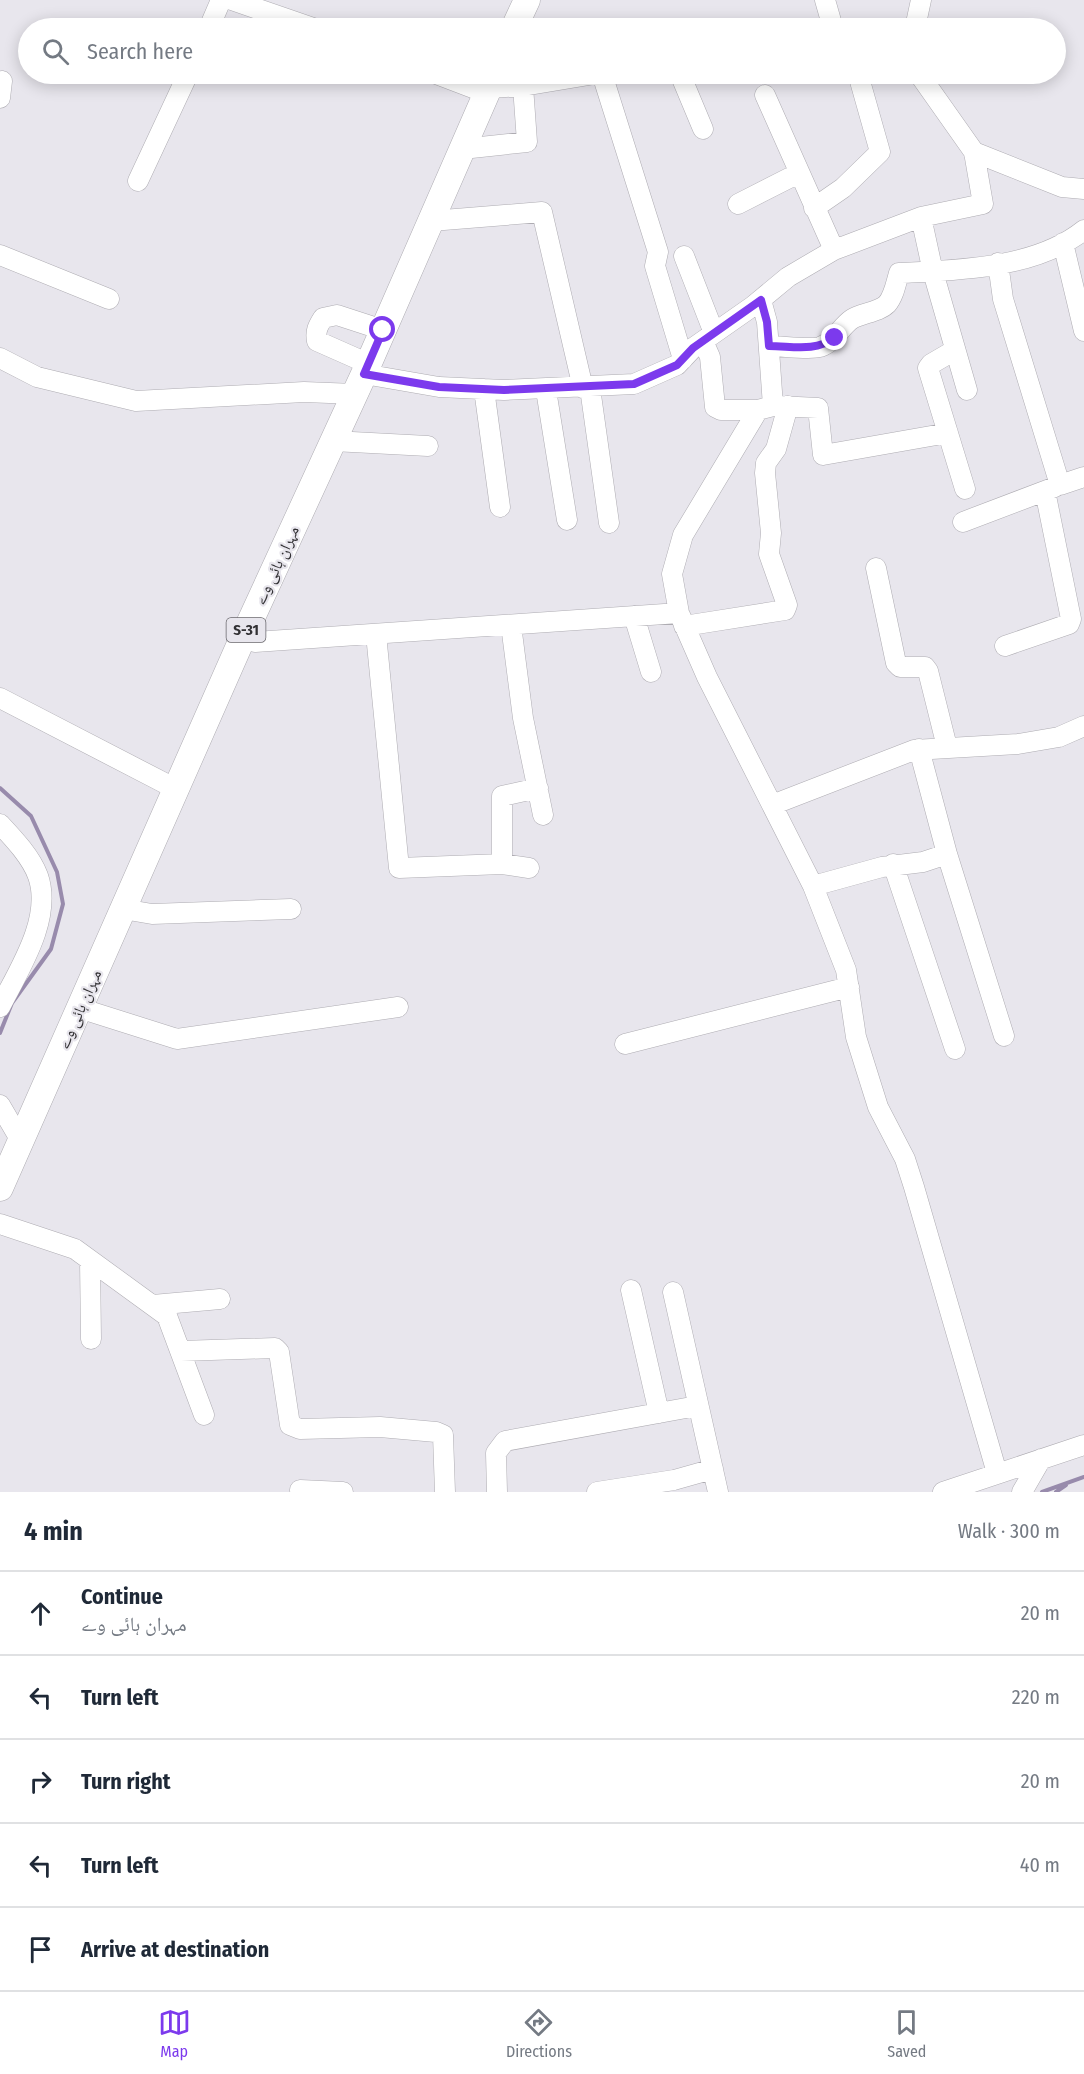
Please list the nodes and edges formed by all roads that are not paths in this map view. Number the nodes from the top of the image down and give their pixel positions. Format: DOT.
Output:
graph roads {
  1 [pos="221,0"];
  2 [pos="232,0"];
  3 [pos="527,0"];
  4 [pos="825,0"];
  5 [pos="921,0"];
  6 [pos="213,18"];
  7 [pos="284,18"];
  8 [pos="519,18"];
  9 [pos="830,18"];
  10 [pos="917,18"];
  11 [pos="183,84"];
  12 [pos="535,84"];
  13 [pos="605,84"];
  14 [pos="684,84"];
  15 [pos="861,84"];
  16 [pos="926,84"];
  17 [pos="490,85"];
  18 [pos="523,86"];
  19 [pos="765,95"];
  20 [pos="703,129"];
  21 [pos="462,149"];
  22 [pos="974,152"];
  23 [pos="799,173"];
  24 [pos="138,181"];
  25 [pos="1084,189"];
  26 [pos="738,204"];
  27 [pos="814,208"];
  28 [pos="921,217"];
  29 [pos="431,221"];
  30 [pos="1084,230"];
  31 [pos="1063,243"];
  32 [pos="834,250"];
  33 [pos="0,255"];
  34 [pos="684,256"];
  35 [pos="998,263"];
  36 [pos="933,272"];
  37 [pos="109,299"];
  38 [pos="761,300"];
  39 [pos="383,330"];
  40 [pos="1084,331"];
  41 [pos="709,337"];
  42 [pos="769,346"];
  43 [pos="955,350"];
  44 [pos="0,358"];
  45 [pos="683,359"];
  46 [pos="363,377"];
  47 [pos="586,388"];
  48 [pos="484,389"];
  49 [pos="546,390"];
  50 [pos="967,390"];
  51 [pos="773,408"];
  52 [pos="948,434"];
  53 [pos="333,441"];
  54 [pos="428,447"];
  55 [pos="1084,477"];
  56 [pos="1053,488"];
  57 [pos="966,489"];
  58 [pos="500,507"];
  59 [pos="567,520"];
  60 [pos="963,522"];
  61 [pos="609,523"];
  62 [pos="876,568"];
  63 [pos="634,616"];
  64 [pos="681,619"];
  65 [pos="511,625"];
  66 [pos="376,634"];
  67 [pos="243,637"];
  68 [pos="1005,645"];
  69 [pos="651,672"];
  70 [pos="0,698"];
  71 [pos="1084,726"];
  72 [pos="947,747"];
  73 [pos="919,750"];
  74 [pos="538,788"];
  75 [pos="176,789"];
  76 [pos="772,805"];
  77 [pos="543,815"];
  78 [pos="0,824"];
  79 [pos="947,854"];
  80 [pos="502,864"];
  81 [pos="893,864"];
  82 [pos="529,868"];
  83 [pos="813,886"];
  84 [pos="123,909"];
  85 [pos="291,909"];
  86 [pos="849,987"];
  87 [pos="0,1007"];
  88 [pos="398,1007"];
  89 [pos="79,1008"];
  90 [pos="1004,1036"];
  91 [pos="625,1044"];
  92 [pos="955,1049"];
  93 [pos="0,1105"];
  94 [pos="21,1141"];
  95 [pos="0,1188"];
  96 [pos="0,1224"];
  97 [pos="90,1260"];
  98 [pos="631,1290"];
  99 [pos="673,1292"];
  100 [pos="220,1299"];
  101 [pos="153,1305"];
  102 [pos="91,1339"];
  103 [pos="182,1351"];
  104 [pos="697,1406"];
  105 [pos="659,1413"];
  106 [pos="204,1415"];
  107 [pos="1084,1445"];
  108 [pos="1041,1459"];
  109 [pos="712,1470"];
  110 [pos="997,1473"];
  111 [pos="300,1490"];
  112 [pos="344,1492"];
  113 [pos="445,1492"];
  114 [pos="497,1492"];
  115 [pos="597,1492"];
  116 [pos="718,1492"];
  117 [pos="943,1492"];
  118 [pos="1022,1492"];
  1 -- 6 [label="street"];
  2 -- 7 [label="street"];
  3 -- 8 [label="main road"];
  4 -- 9 [label="street"];
  5 -- 10 [label="street"];
  11 -- 24 [label="street"];
  12 -- 18 [label="street"];
  13 -- 45 [label="street"];
  14 -- 20 [label="street"];
  15 -- 27 [label="street"];
  16 -- 22 [label="street"];
  17 -- 18 [label="street"];
  17 -- 21 [label="main road, مہران ہائی وے / S-31"];
  18 -- 21 [label="street"];
  19 -- 23 [label="street"];
  21 -- 29 [label="main road, مہران ہائی وے / S-31"];
  22 -- 25 [label="street"];
  22 -- 28 [label="street"];
  23 -- 26 [label="street"];
  23 -- 27 [label="street"];
  27 -- 32 [label="street"];
  28 -- 32 [label="street"];
  28 -- 36 [label="street"];
  29 -- 39 [label="main road, مہران ہائی وے / S-31"];
  29 -- 47 [label="street"];
  30 -- 31 [label="street"];
  31 -- 35 [label="street"];
  31 -- 40 [label="street"];
  32 -- 38 [label="street"];
  33 -- 37 [label="street"];
  34 -- 41 [label="street"];
  35 -- 36 [label="street"];
  35 -- 56 [label="street"];
  36 -- 42 [label="street"];
  36 -- 43 [label="street"];
  38 -- 41 [label="street"];
  38 -- 42 [label="street"];
  39 -- 46 [label="main road, مہران ہائی وے / S-31"];
  39 -- 46 [label="street"];
  41 -- 45 [label="street"];
  41 -- 51 [label="street"];
  42 -- 51 [label="street"];
  43 -- 50 [label="street"];
  43 -- 52 [label="street"];
  44 -- 46 [label="street"];
  45 -- 47 [label="street"];
  46 -- 48 [label="street"];
  46 -- 53 [label="main road, مہران ہائی وے / S-31"];
  47 -- 49 [label="street"];
  47 -- 61 [label="street"];
  48 -- 49 [label="street"];
  48 -- 58 [label="street"];
  49 -- 59 [label="street"];
  51 -- 52 [label="street"];
  51 -- 64 [label="street"];
  51 -- 64 [label="street"];
  52 -- 57 [label="street"];
  53 -- 54 [label="street"];
  53 -- 67 [label="main road, مہران ہائی وے / S-31"];
  55 -- 56 [label="street"];
  56 -- 60 [label="street"];
  56 -- 68 [label="street"];
  62 -- 72 [label="street"];
  63 -- 64 [label="street"];
  63 -- 65 [label="street"];
  63 -- 69 [label="street"];
  64 -- 76 [label="street"];
  65 -- 66 [label="street"];
  65 -- 74 [label="street"];
  66 -- 67 [label="street"];
  66 -- 80 [label="street"];
  67 -- 75 [label="main road, مہران ہائی وے / S-31"];
  70 -- 75 [label="street"];
  71 -- 72 [label="street"];
  72 -- 73 [label="street"];
  73 -- 76 [label="street"];
  73 -- 79 [label="street"];
  74 -- 77 [label="street"];
  74 -- 80 [label="street"];
  75 -- 84 [label="main road, مہران ہائی وے / S-31"];
  76 -- 83 [label="street"];
  78 -- 87 [label="street"];
  79 -- 81 [label="street"];
  79 -- 90 [label="street"];
  80 -- 82 [label="street"];
  81 -- 83 [label="street"];
  81 -- 92 [label="street"];
  83 -- 86 [label="street"];
  84 -- 85 [label="street"];
  84 -- 89 [label="main road, مہران ہائی وے / S-31"];
  86 -- 91 [label="street"];
  86 -- 110 [label="street"];
  88 -- 89 [label="street"];
  89 -- 94 [label="main road, مہران ہائی وے / S-31"];
  93 -- 94 [label="street"];
  94 -- 95 [label="main road, مہران ہائی وے / S-31"];
  96 -- 97 [label="street"];
  97 -- 101 [label="street"];
  97 -- 102 [label="street"];
  98 -- 105 [label="street"];
  99 -- 104 [label="street"];
  100 -- 101 [label="street"];
  101 -- 103 [label="street"];
  103 -- 106 [label="street"];
  103 -- 113 [label="street"];
  104 -- 105 [label="street"];
  104 -- 109 [label="street"];
  105 -- 114 [label="street"];
  107 -- 108 [label="street"];
  108 -- 110 [label="street"];
  108 -- 118 [label="street"];
  109 -- 115 [label="street"];
  109 -- 116 [label="street"];
  110 -- 117 [label="street"];
  111 -- 112 [label="street"];
}
